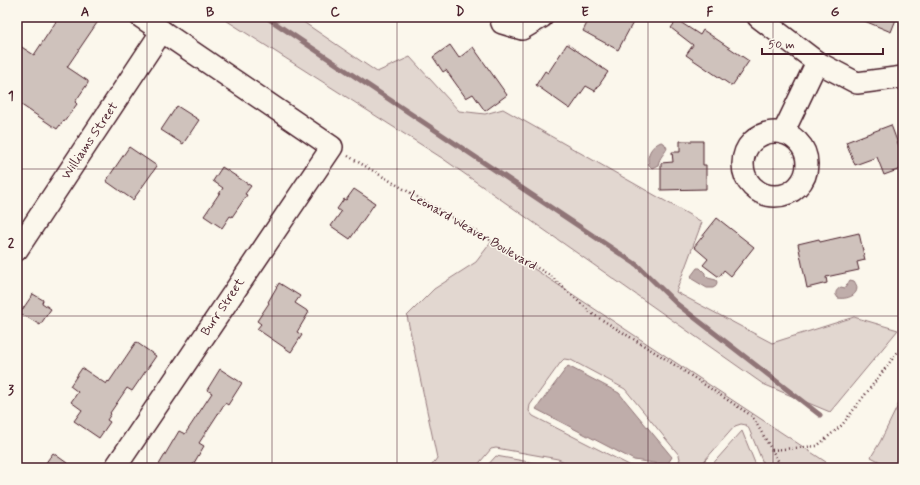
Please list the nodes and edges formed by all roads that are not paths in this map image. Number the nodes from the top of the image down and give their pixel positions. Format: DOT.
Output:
graph roads {
  1 [pos="141,17"];
  2 [pos="500,17"];
  3 [pos="542,17"];
  4 [pos="758,17"];
  5 [pos="162,31"];
  6 [pos="817,62"];
  7 [pos="903,77"];
  8 [pos="783,133"];
  9 [pos="17,250"];
  10 [pos="115,468"];
  1 -- 5 [label="street"];
  2 -- 3 [label="street"];
  4 -- 6 [label="street"];
  5 -- 9 [label="street, Williams Street"];
  5 -- 10 [label="street, Burr Street"];
  6 -- 7 [label="street"];
  6 -- 8 [label="street"];
}
